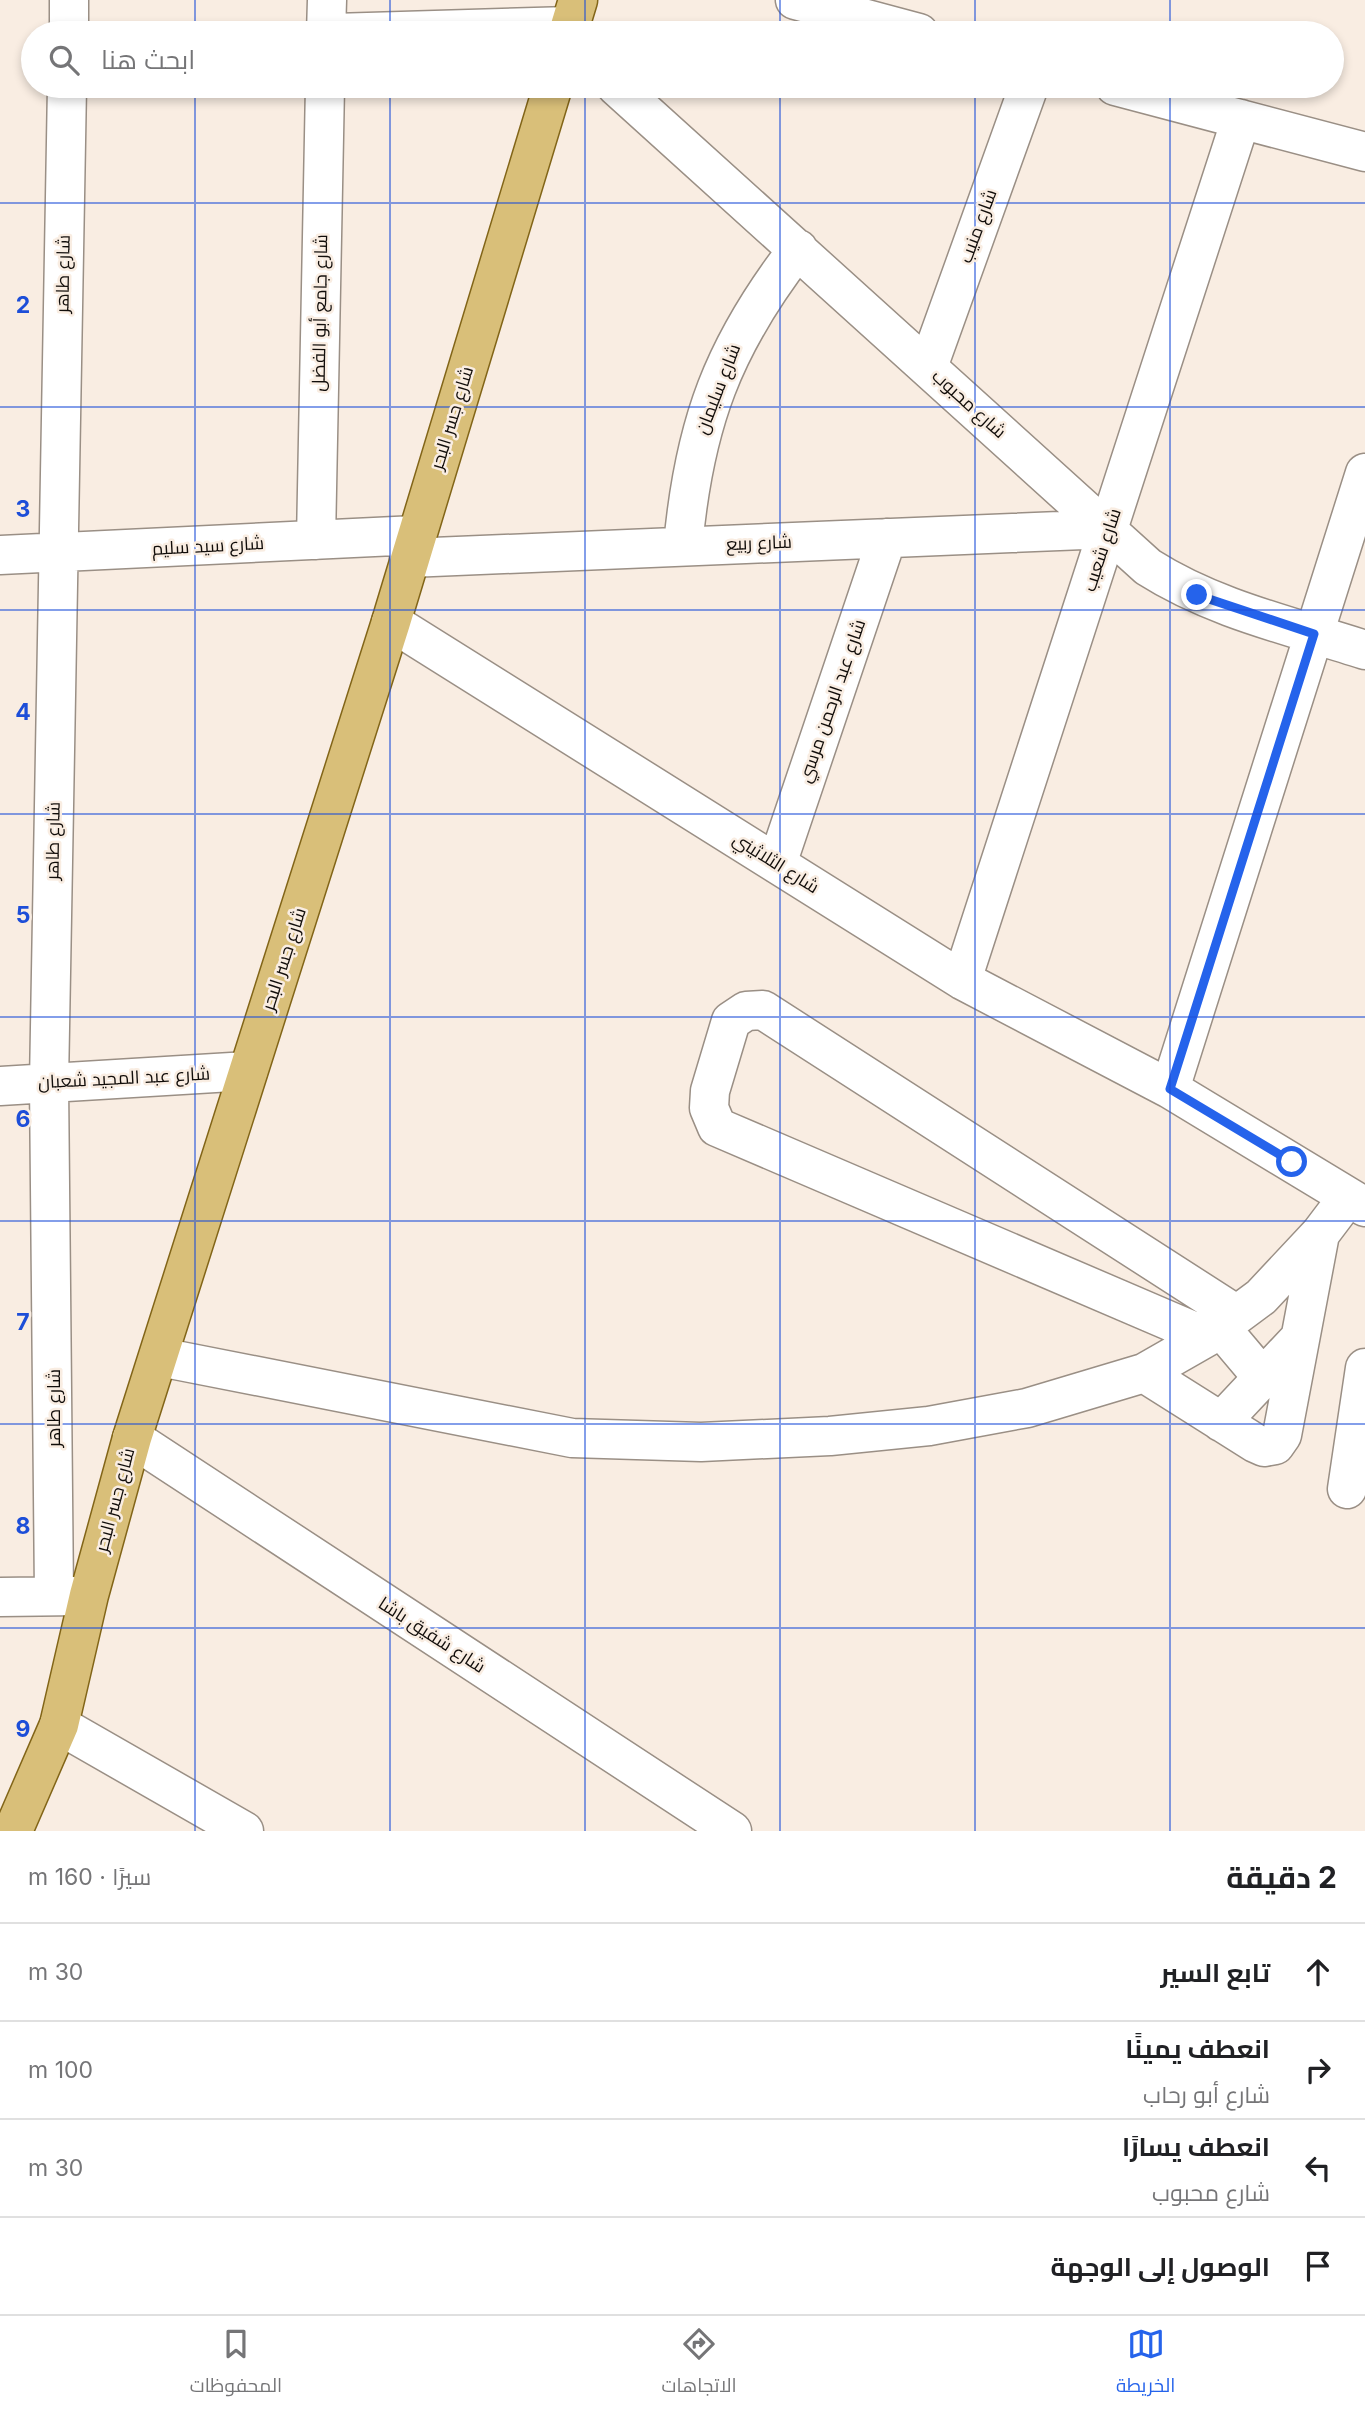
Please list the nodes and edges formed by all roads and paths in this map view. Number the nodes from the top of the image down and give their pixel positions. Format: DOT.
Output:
graph roads {
  1 [pos="69,0"];
  2 [pos="327,0"];
  3 [pos="795,0"];
  4 [pos="572,20"];
  5 [pos="69,21"];
  6 [pos="326,21"];
  7 [pos="554,21"];
  8 [pos="874,21"];
  9 [pos="67,98"];
  10 [pos="325,98"];
  11 [pos="549,98"];
  12 [pos="630,98"];
  13 [pos="1025,98"];
  14 [pos="1159,98"];
  15 [pos="1241,120"];
  16 [pos="1365,152"];
  17 [pos="798,249"];
  18 [pos="928,367"];
  19 [pos="1365,473"];
  20 [pos="1109,529"];
  21 [pos="887,538"];
  22 [pos="316,540"];
  23 [pos="413,546"];
  24 [pos="683,547"];
  25 [pos="57,554"];
  26 [pos="0,555"];
  27 [pos="391,622"];
  28 [pos="1314,634"];
  29 [pos="1365,650"];
  30 [pos="777,864"];
  31 [pos="962,980"];
  32 [pos="248,1071"];
  33 [pos="49,1083"];
  34 [pos="0,1086"];
  35 [pos="1170,1089"];
  36 [pos="1357,1202"];
  37 [pos="1320,1234"];
  38 [pos="1221,1326"];
  39 [pos="1300,1338"];
  40 [pos="160,1357"];
  41 [pos="1365,1368"];
  42 [pos="1144,1373"];
  43 [pos="1263,1378"];
  44 [pos="1221,1422"];
  45 [pos="132,1438"];
  46 [pos="1347,1489"];
  47 [pos="72,1596"];
  48 [pos="0,1597"];
  49 [pos="59,1725"];
  50 [pos="13,1831"];
  51 [pos="244,1831"];
  52 [pos="732,1831"];
  1 -- 5 [label="street"];
  2 -- 6 [label="street"];
  3 -- 8 [label="street"];
  4 -- 7 [label="street"];
  9 -- 25 [label="street, شارع طاهر"];
  10 -- 22 [label="street, شارع جامع أبو الفضل"];
  11 -- 23 [label="main road, شارع جسر البحر"];
  12 -- 17 [label="street, شارع محبوب"];
  13 -- 18 [label="street, شارع منيب"];
  14 -- 15 [label="street"];
  15 -- 16 [label="street"];
  15 -- 20 [label="street, شارع شعيب"];
  17 -- 18 [label="street, شارع محبوب"];
  17 -- 24 [label="street, شارع سليمان"];
  18 -- 20 [label="street, شارع محبوب"];
  19 -- 28 [label="street"];
  20 -- 21 [label="street, شارع ربيع"];
  20 -- 28 [label="street, شارع محبوب"];
  20 -- 31 [label="street, شارع شعيب"];
  21 -- 24 [label="street, شارع ربيع"];
  21 -- 30 [label="street, شارع عبد الرحمن مرسي"];
  22 -- 23 [label="street, شارع سيد سليم"];
  22 -- 25 [label="street, شارع سيد سليم"];
  23 -- 24 [label="street, شارع ربيع"];
  23 -- 27 [label="main road, شارع جسر البحر"];
  25 -- 26 [label="street, شارع سيد سليم"];
  25 -- 33 [label="street, شارع طاهر"];
  27 -- 30 [label="street, شارع الثلاثيني"];
  27 -- 32 [label="main road, شارع جسر البحر"];
  28 -- 29 [label="street, شارع محبوب"];
  28 -- 35 [label="street"];
  30 -- 31 [label="street, شارع الثلاثيني"];
  31 -- 35 [label="street, شارع الثلاثيني"];
  32 -- 33 [label="street, شارع عبد المجيد شعبان"];
  32 -- 40 [label="main road, شارع جسر البحر"];
  33 -- 34 [label="street, شارع عبد المجيد شعبان"];
  33 -- 47 [label="street, شارع طاهر"];
  35 -- 36 [label="street, شارع الثلاثيني"];
  36 -- 37 [label="street"];
  37 -- 38 [label="street"];
  37 -- 39 [label="street"];
  38 -- 38 [label="street"];
  38 -- 42 [label="street"];
  38 -- 43 [label="street"];
  39 -- 43 [label="street"];
  39 -- 44 [label="street"];
  40 -- 42 [label="street"];
  40 -- 45 [label="main road, شارع جسر البحر"];
  41 -- 46 [label="street"];
  42 -- 44 [label="street"];
  43 -- 44 [label="street"];
  45 -- 47 [label="main road, شارع جسر البحر"];
  45 -- 52 [label="street, شارع شفيق باشا"];
  47 -- 48 [label="street"];
  47 -- 49 [label="main road, شارع جسر البحر"];
  49 -- 50 [label="main road, شارع جسر البحر"];
  49 -- 51 [label="street"];
}
